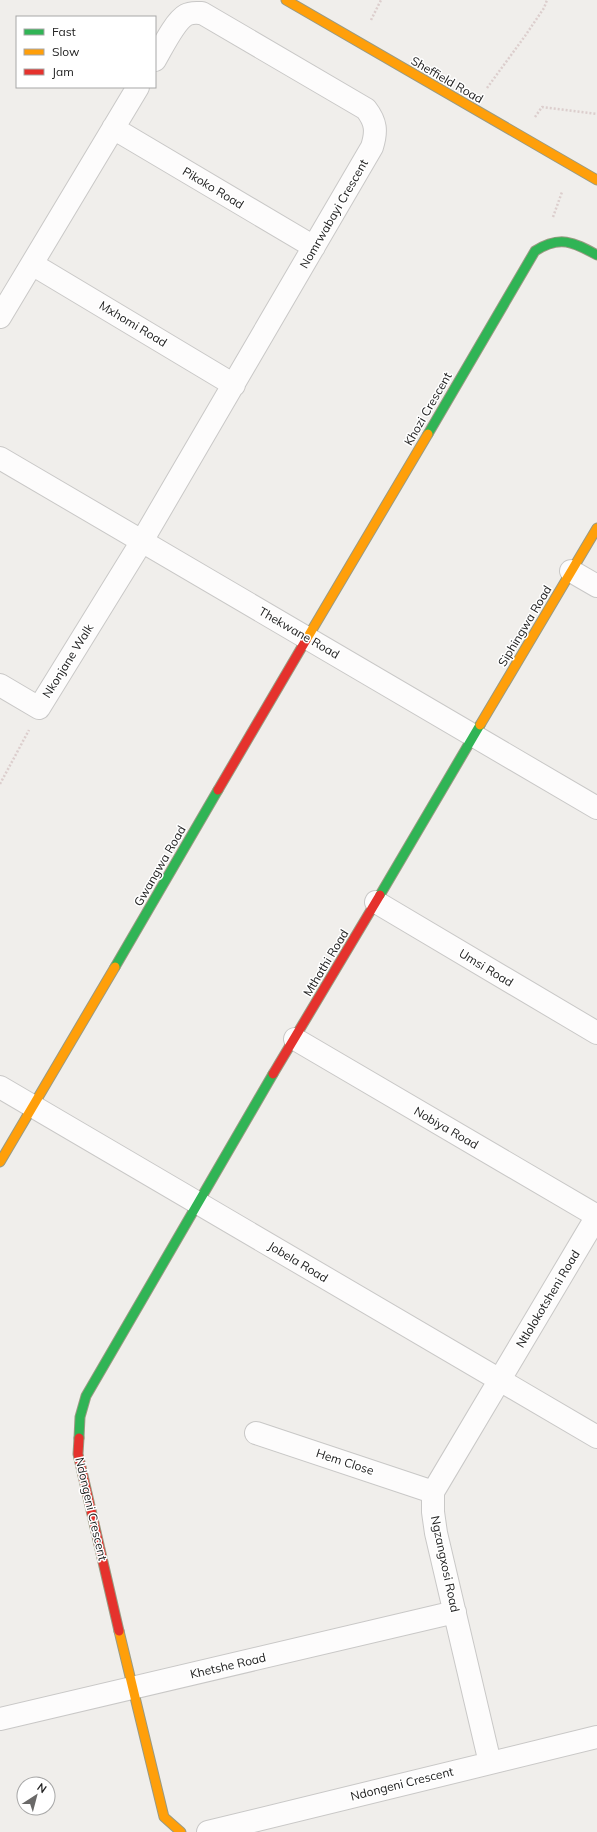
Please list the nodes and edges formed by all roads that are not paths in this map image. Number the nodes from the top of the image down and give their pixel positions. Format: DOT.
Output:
graph roads {
  1 [pos="286,0"];
  2 [pos="156,58"];
  3 [pos="137,88"];
  4 [pos="113,128"];
  5 [pos="597,180"];
  6 [pos="314,247"];
  7 [pos="597,255"];
  8 [pos="32,264"];
  9 [pos="0,317"];
  10 [pos="234,385"];
  11 [pos="0,458"];
  12 [pos="597,528"];
  13 [pos="142,541"];
  14 [pos="571,571"];
  15 [pos="597,586"];
  16 [pos="308,638"];
  17 [pos="0,685"];
  18 [pos="474,736"];
  19 [pos="597,808"];
  20 [pos="376,902"];
  21 [pos="597,1033"];
  22 [pos="295,1039"];
  23 [pos="0,1087"];
  24 [pos="33,1106"];
  25 [pos="0,1162"];
  26 [pos="198,1203"];
  27 [pos="597,1216"];
  28 [pos="500,1381"];
  29 [pos="256,1433"];
  30 [pos="597,1437"];
  31 [pos="433,1492"];
  32 [pos="455,1612"];
  33 [pos="132,1688"];
  34 [pos="0,1719"];
  35 [pos="597,1737"];
  36 [pos="490,1763"];
  37 [pos="181,1832"];
  38 [pos="208,1832"];
  1 -- 5 [label="street, Sheffield Road"];
  2 -- 6 [label="street, Nomrwabayi Crescent"];
  3 -- 4 [label="street"];
  4 -- 6 [label="street, Pikoko Road"];
  4 -- 8 [label="street"];
  6 -- 10 [label="street, Nomrwabayi Crescent"];
  7 -- 16 [label="street, Khozi Crescent"];
  8 -- 9 [label="street"];
  8 -- 10 [label="street, Mxhomi Road"];
  10 -- 13 [label="street, Nomrwabayi Crescent"];
  11 -- 13 [label="street, Thekwane Road"];
  12 -- 14 [label="street, Siphingwa Road"];
  13 -- 16 [label="street, Thekwane Road"];
  13 -- 17 [label="street, Nkonjane Walk"];
  14 -- 15 [label="street"];
  14 -- 18 [label="street, Siphingwa Road"];
  16 -- 18 [label="street, Thekwane Road"];
  16 -- 24 [label="street, Gwangwa Road"];
  18 -- 19 [label="street, Thekwane Road"];
  18 -- 20 [label="street, Mthathi Road"];
  20 -- 21 [label="street, Umsi Road"];
  20 -- 22 [label="street, Mthathi Road"];
  22 -- 26 [label="street, Mthathi Road"];
  22 -- 27 [label="street, Nobiya Road"];
  23 -- 24 [label="street, Jobela Road"];
  24 -- 25 [label="street, Gwangwa Road"];
  24 -- 26 [label="street, Jobela Road"];
  26 -- 28 [label="street, Jobela Road"];
  26 -- 33 [label="street, Ndongeni Crescent"];
  27 -- 28 [label="street, Ntlolokotsheni Road"];
  28 -- 30 [label="street, Jobela Road"];
  28 -- 31 [label="street"];
  29 -- 31 [label="street, Hem Close"];
  31 -- 32 [label="street, Ngzangxosi Road"];
  32 -- 33 [label="street, Khetshe Road"];
  32 -- 36 [label="street, Ngzangxosi Road"];
  33 -- 34 [label="street, Khetshe Road"];
  33 -- 37 [label="street, Ndongeni Crescent"];
  35 -- 36 [label="street, Ndongeni Crescent"];
  36 -- 38 [label="street, Ndongeni Crescent"];
}
